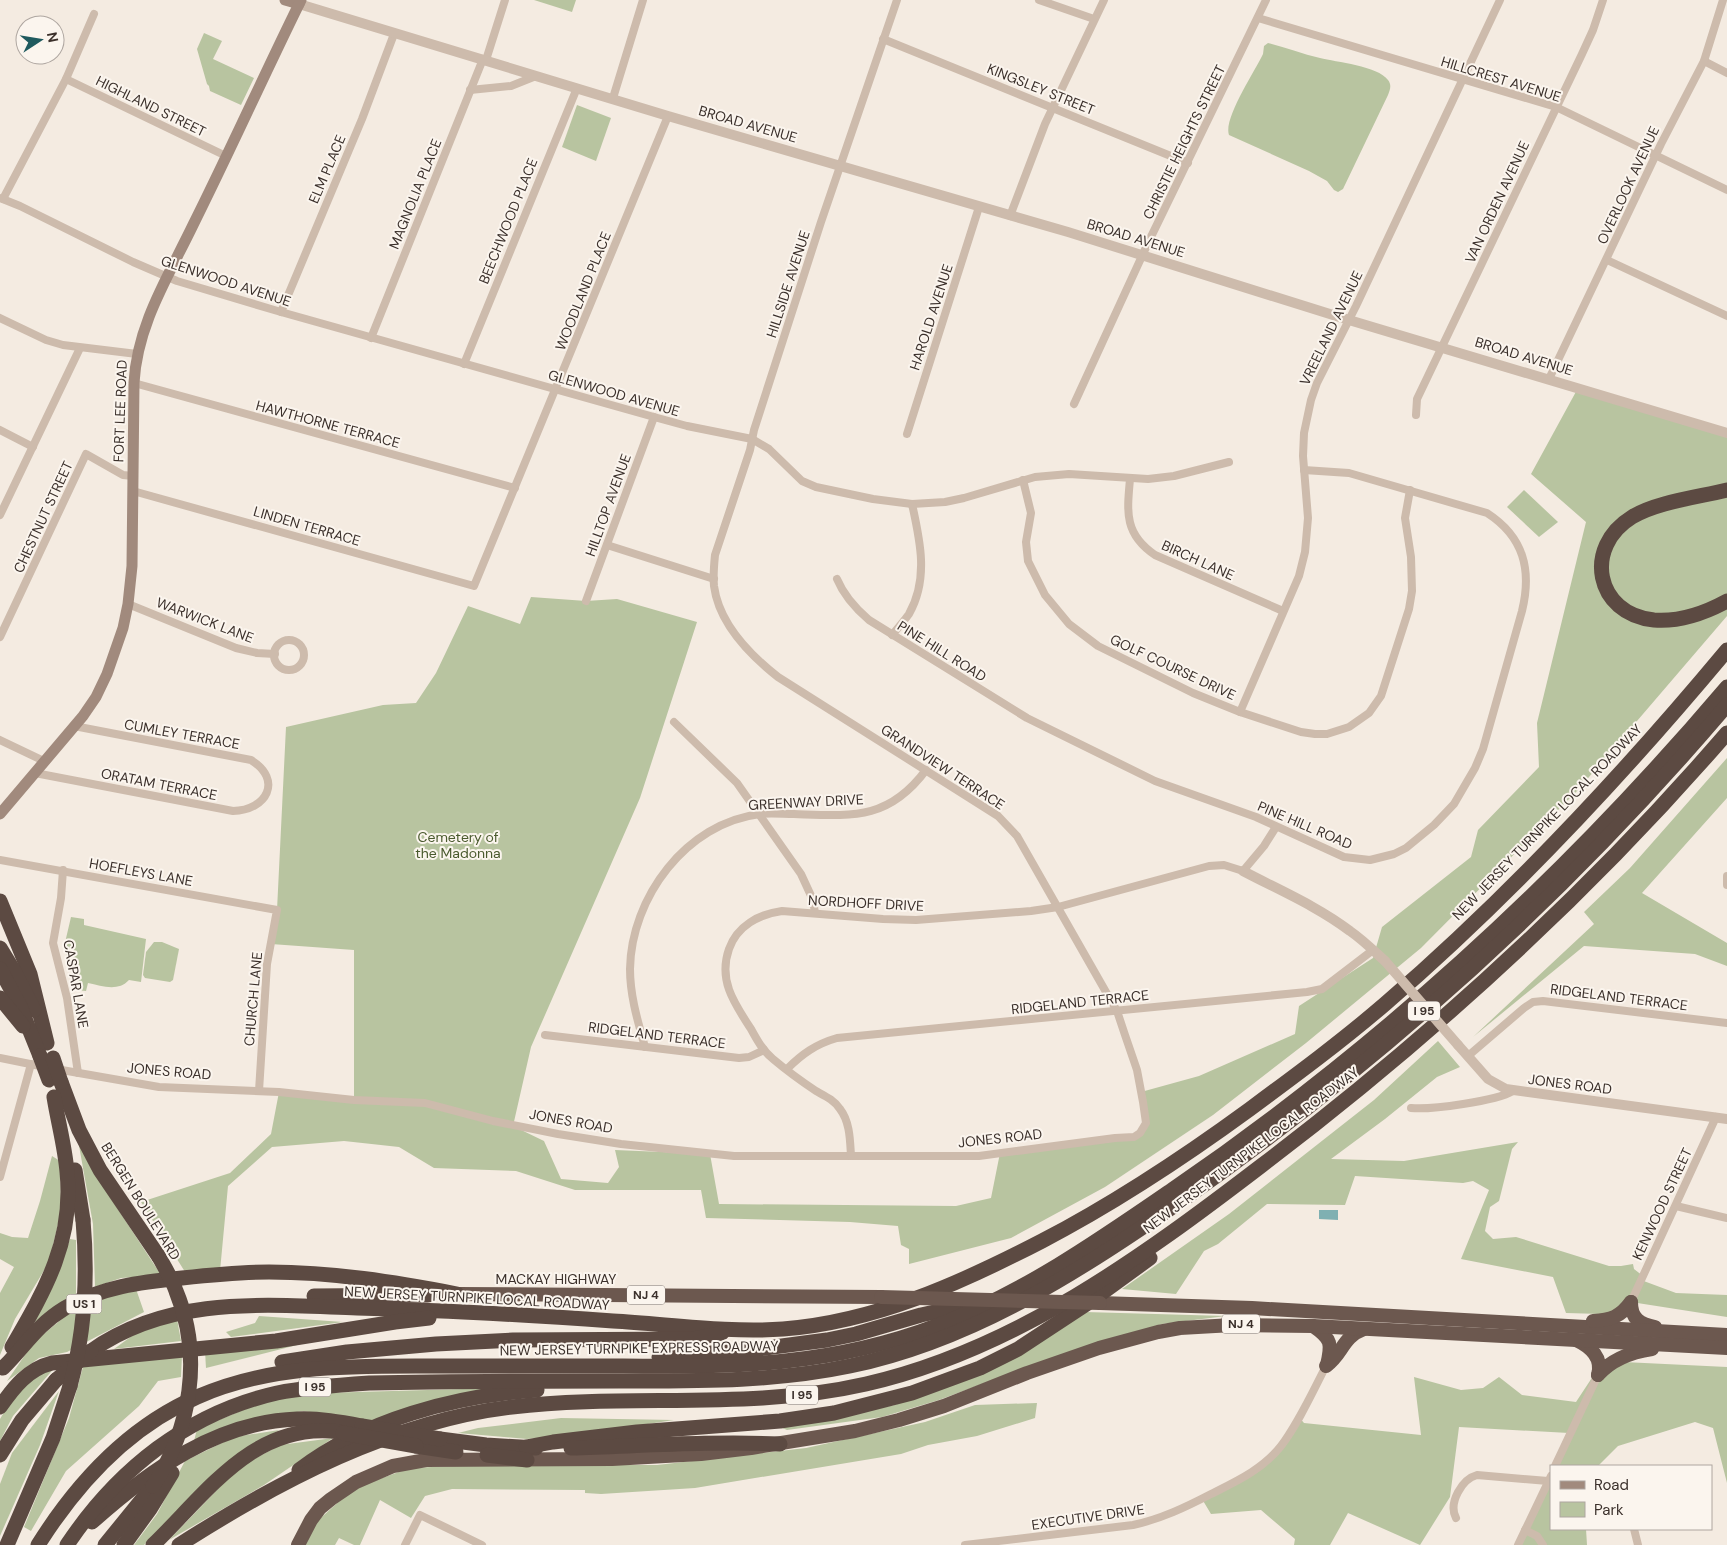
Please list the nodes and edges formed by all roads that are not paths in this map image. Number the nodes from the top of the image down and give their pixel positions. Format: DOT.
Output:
graph roads {
  1 [pos="285,0"];
  2 [pos="505,0"];
  3 [pos="643,0"];
  4 [pos="897,0"];
  5 [pos="1040,0"];
  6 [pos="1104,0"];
  7 [pos="1266,0"];
  8 [pos="1500,0"];
  9 [pos="1603,0"];
  10 [pos="1723,0"];
  11 [pos="300,2"];
  12 [pos="94,14"];
  13 [pos="1258,18"];
  14 [pos="1094,19"];
  15 [pos="394,34"];
  16 [pos="883,39"];
  17 [pos="484,60"];
  18 [pos="1704,61"];
  19 [pos="1727,73"];
  20 [pos="536,76"];
  21 [pos="66,79"];
  22 [pos="1463,80"];
  23 [pos="577,88"];
  24 [pos="470,90"];
  25 [pos="612,98"];
  26 [pos="1052,107"];
  27 [pos="1556,107"];
  28 [pos="668,116"];
  29 [pos="1656,155"];
  30 [pos="226,156"];
  31 [pos="1188,163"];
  32 [pos="840,167"];
  33 [pos="1727,190"];
  34 [pos="2,198"];
  35 [pos="980,207"];
  36 [pos="1010,216"];
  37 [pos="1142,255"];
  38 [pos="1607,260"];
  39 [pos="167,277"];
  40 [pos="281,312"];
  41 [pos="1727,316"];
  42 [pos="0,318"];
  43 [pos="1349,320"];
  44 [pos="371,338"];
  45 [pos="1443,347"];
  46 [pos="80,348"];
  47 [pos="137,354"];
  48 [pos="464,364"];
  49 [pos="1549,379"];
  50 [pos="134,383"];
  51 [pos="556,390"];
  52 [pos="1074,404"];
  53 [pos="1416,415"];
  54 [pos="654,417"];
  55 [pos="0,430"];
  56 [pos="1727,433"];
  57 [pos="907,434"];
  58 [pos="752,439"];
  59 [pos="33,447"];
  60 [pos="1229,462"];
  61 [pos="1304,470"];
  62 [pos="133,476"];
  63 [pos="1130,479"];
  64 [pos="1023,480"];
  65 [pos="515,488"];
  66 [pos="133,490"];
  67 [pos="1410,490"];
  68 [pos="1727,490"];
  69 [pos="912,504"];
  70 [pos="0,515"];
  71 [pos="607,545"];
  72 [pos="714,578"];
  73 [pos="837,579"];
  74 [pos="474,586"];
  75 [pos="586,601"];
  76 [pos="1727,601"];
  77 [pos="128,604"];
  78 [pos="1283,612"];
  79 [pos="2,626"];
  80 [pos="892,635"];
  81 [pos="0,637"];
  82 [pos="1727,650"];
  83 [pos="275,654"];
  84 [pos="1727,687"];
  85 [pos="1727,705"];
  86 [pos="1240,712"];
  87 [pos="674,722"];
  88 [pos="74,726"];
  89 [pos="1727,733"];
  90 [pos="0,740"];
  91 [pos="44,761"];
  92 [pos="926,770"];
  93 [pos="35,773"];
  94 [pos="268,789"];
  95 [pos="0,814"];
  96 [pos="759,814"];
  97 [pos="1276,826"];
  98 [pos="0,860"];
  99 [pos="63,870"];
  100 [pos="1243,871"];
  101 [pos="1727,876"];
  102 [pos="1727,885"];
  103 [pos="0,901"];
  104 [pos="1058,907"];
  105 [pos="277,910"];
  106 [pos="814,913"];
  107 [pos="0,948"];
  108 [pos="1373,950"];
  109 [pos="0,969"];
  110 [pos="0,998"];
  111 [pos="1116,1011"];
  112 [pos="1727,1023"];
  113 [pos="545,1034"];
  114 [pos="645,1047"];
  115 [pos="764,1050"];
  116 [pos="43,1055"];
  117 [pos="1468,1056"];
  118 [pos="0,1058"];
  119 [pos="787,1069"];
  120 [pos="78,1073"];
  121 [pos="55,1081"];
  122 [pos="259,1091"];
  123 [pos="1513,1091"];
  124 [pos="54,1097"];
  125 [pos="1411,1108"];
  126 [pos="1716,1117"];
  127 [pos="1727,1119"];
  128 [pos="1140,1134"];
  129 [pos="850,1156"];
  130 [pos="0,1177"];
  131 [pos="1676,1206"];
  132 [pos="1727,1218"];
  133 [pos="1183,1224"];
  134 [pos="457,1294"];
  135 [pos="988,1300"];
  136 [pos="1631,1302"];
  137 [pos="163,1316"];
  138 [pos="570,1318"];
  139 [pos="1541,1325"];
  140 [pos="1313,1326"];
  141 [pos="1366,1328"];
  142 [pos="744,1329"];
  143 [pos="1727,1335"];
  144 [pos="1576,1340"];
  145 [pos="1691,1340"];
  146 [pos="1727,1348"];
  147 [pos="590,1366"];
  148 [pos="1326,1366"];
  149 [pos="191,1367"];
  150 [pos="1,1371"];
  151 [pos="1598,1375"];
  152 [pos="618,1381"];
  153 [pos="228,1385"];
  154 [pos="0,1407"];
  155 [pos="483,1412"];
  156 [pos="780,1444"];
  157 [pos="527,1454"];
  158 [pos="0,1455"];
  159 [pos="1555,1465"];
  160 [pos="1550,1478"];
  161 [pos="270,1492"];
  162 [pos="1456,1518"];
  163 [pos="1525,1530"];
  164 [pos="1634,1530"];
  165 [pos="68,1544"];
  166 [pos="7,1545"];
  167 [pos="38,1545"];
  168 [pos="105,1545"];
  169 [pos="124,1545"];
  170 [pos="154,1545"];
  171 [pos="179,1545"];
  172 [pos="195,1545"];
  173 [pos="298,1545"];
  174 [pos="405,1545"];
  175 [pos="482,1545"];
  176 [pos="965,1545"];
  177 [pos="1518,1545"];
  178 [pos="1544,1545"];
  179 [pos="1638,1545"];
  1 -- 11 [label="main road, BROAD AVENUE"];
  2 -- 17 [label="street, MAGNOLIA PLACE"];
  3 -- 25 [label="street"];
  4 -- 16 [label="street, HILLSIDE AVENUE"];
  5 -- 14 [label="street"];
  6 -- 14 [label="street"];
  7 -- 13 [label="street, CHRISTIE HEIGHTS STREET"];
  8 -- 22 [label="street, VREELAND AVENUE"];
  9 -- 27 [label="street, VAN ORDEN AVENUE"];
  10 -- 18 [label="street, OVERLOOK AVENUE"];
  11 -- 15 [label="street, BROAD AVENUE"];
  11 -- 30 [label="main road, FORT LEE ROAD"];
  12 -- 21 [label="street"];
  13 -- 22 [label="street, HILLCREST AVENUE"];
  13 -- 31 [label="street, CHRISTIE HEIGHTS STREET"];
  14 -- 26 [label="street"];
  15 -- 17 [label="street, BROAD AVENUE"];
  15 -- 40 [label="street, ELM PLACE"];
  16 -- 26 [label="street, KINGSLEY STREET"];
  16 -- 32 [label="street, HILLSIDE AVENUE"];
  17 -- 20 [label="street, BROAD AVENUE"];
  17 -- 24 [label="street, MAGNOLIA PLACE"];
  18 -- 19 [label="street"];
  18 -- 29 [label="street, OVERLOOK AVENUE"];
  20 -- 23 [label="street, BROAD AVENUE"];
  20 -- 24 [label="street"];
  21 -- 30 [label="street, HIGHLAND STREET"];
  21 -- 34 [label="street"];
  22 -- 27 [label="street, HILLCREST AVENUE"];
  22 -- 43 [label="street, VREELAND AVENUE"];
  23 -- 25 [label="street, BROAD AVENUE"];
  23 -- 48 [label="street, BEECHWOOD PLACE"];
  24 -- 44 [label="street, MAGNOLIA PLACE"];
  25 -- 28 [label="street, BROAD AVENUE"];
  26 -- 31 [label="street, KINGSLEY STREET"];
  26 -- 36 [label="street"];
  27 -- 29 [label="street, HILLCREST AVENUE"];
  27 -- 45 [label="street, VAN ORDEN AVENUE"];
  28 -- 32 [label="street, BROAD AVENUE"];
  28 -- 51 [label="street, WOODLAND PLACE"];
  29 -- 33 [label="street, HILLCREST AVENUE"];
  29 -- 38 [label="street, OVERLOOK AVENUE"];
  30 -- 39 [label="main road, FORT LEE ROAD"];
  31 -- 37 [label="street, CHRISTIE HEIGHTS STREET"];
  32 -- 35 [label="street, BROAD AVENUE"];
  32 -- 58 [label="street, HILLSIDE AVENUE"];
  34 -- 39 [label="street, GLENWOOD AVENUE"];
  35 -- 36 [label="street, BROAD AVENUE"];
  35 -- 57 [label="street, HAROLD AVENUE"];
  36 -- 37 [label="street, BROAD AVENUE"];
  37 -- 43 [label="street, BROAD AVENUE"];
  37 -- 52 [label="street, CHRISTIE HEIGHTS STREET"];
  38 -- 41 [label="street"];
  38 -- 49 [label="street, OVERLOOK AVENUE"];
  39 -- 40 [label="street, GLENWOOD AVENUE"];
  39 -- 47 [label="main road, FORT LEE ROAD"];
  40 -- 44 [label="street, GLENWOOD AVENUE"];
  42 -- 46 [label="street"];
  43 -- 45 [label="street, BROAD AVENUE"];
  43 -- 61 [label="street, VREELAND AVENUE"];
  44 -- 48 [label="street, GLENWOOD AVENUE"];
  45 -- 49 [label="street, BROAD AVENUE"];
  45 -- 53 [label="street, VAN ORDEN AVENUE"];
  46 -- 47 [label="street"];
  46 -- 59 [label="street"];
  47 -- 50 [label="main road, FORT LEE ROAD"];
  48 -- 51 [label="street, GLENWOOD AVENUE"];
  49 -- 56 [label="street, BROAD AVENUE"];
  50 -- 62 [label="main road, FORT LEE ROAD"];
  50 -- 65 [label="street, HAWTHORNE TERRACE"];
  51 -- 54 [label="street, GLENWOOD AVENUE"];
  51 -- 65 [label="street, WOODLAND PLACE"];
  54 -- 58 [label="street, GLENWOOD AVENUE"];
  54 -- 71 [label="street, HILLTOP AVENUE"];
  55 -- 59 [label="street"];
  58 -- 69 [label="street, GLENWOOD AVENUE"];
  58 -- 72 [label="street, HILLSIDE AVENUE"];
  59 -- 70 [label="street"];
  60 -- 63 [label="street, GLENWOOD AVENUE"];
  61 -- 67 [label="street, PINE HILL ROAD"];
  61 -- 78 [label="street, VREELAND AVENUE"];
  62 -- 66 [label="main road, FORT LEE ROAD"];
  62 -- 79 [label="street, CHESTNUT STREET"];
  63 -- 64 [label="street, GLENWOOD AVENUE"];
  63 -- 78 [label="street, BIRCH LANE"];
  64 -- 69 [label="street, GLENWOOD AVENUE"];
  64 -- 86 [label="street, GOLF COURSE DRIVE"];
  65 -- 74 [label="street, WOODLAND PLACE"];
  66 -- 74 [label="street, LINDEN TERRACE"];
  66 -- 77 [label="main road, FORT LEE ROAD"];
  67 -- 86 [label="street, GOLF COURSE DRIVE"];
  67 -- 97 [label="street, PINE HILL ROAD"];
  68 -- 76 [label="highway"];
  69 -- 80 [label="street"];
  71 -- 72 [label="street"];
  71 -- 75 [label="street, HILLTOP AVENUE"];
  72 -- 92 [label="street, GRANDVIEW TERRACE"];
  73 -- 80 [label="street, PINE HILL ROAD"];
  77 -- 83 [label="street, WARWICK LANE"];
  77 -- 88 [label="main road, FORT LEE ROAD"];
  78 -- 86 [label="street, VREELAND AVENUE"];
  79 -- 81 [label="street, CHESTNUT STREET"];
  80 -- 97 [label="street, PINE HILL ROAD"];
  82 -- 142 [label="highway, NEW JERSEY TURNPIKE LOCAL ROADWAY / I 95"];
  84 -- 147 [label="highway, NEW JERSEY TURNPIKE EXPRESS ROADWAY / I 95"];
  85 -- 152 [label="highway, I 95"];
  87 -- 96 [label="street"];
  88 -- 91 [label="main road, FORT LEE ROAD"];
  88 -- 94 [label="street, CUMLEY TERRACE"];
  89 -- 133 [label="highway, NEW JERSEY TURNPIKE LOCAL ROADWAY / I 95"];
  90 -- 91 [label="street"];
  91 -- 93 [label="main road, FORT LEE ROAD"];
  92 -- 96 [label="street, GREENWAY DRIVE"];
  92 -- 104 [label="street, GRANDVIEW TERRACE"];
  93 -- 94 [label="street, ORATAM TERRACE"];
  93 -- 95 [label="main road, FORT LEE ROAD"];
  96 -- 106 [label="street"];
  96 -- 114 [label="street, GREENWAY DRIVE"];
  97 -- 100 [label="street"];
  98 -- 99 [label="street, HOEFLEYS LANE"];
  99 -- 105 [label="street, HOEFLEYS LANE"];
  99 -- 120 [label="street, CASPAR LANE"];
  100 -- 104 [label="street, NORDHOFF DRIVE"];
  100 -- 108 [label="street"];
  101 -- 102 [label="street"];
  103 -- 116 [label="highway"];
  104 -- 106 [label="street, NORDHOFF DRIVE"];
  104 -- 111 [label="street, GRANDVIEW TERRACE"];
  105 -- 122 [label="street, CHURCH LANE"];
  106 -- 115 [label="street, NORDHOFF DRIVE"];
  107 -- 116 [label="highway, BERGEN BOULEVARD / US 1"];
  108 -- 111 [label="street, RIDGELAND TERRACE"];
  108 -- 117 [label="street, bridge"];
  109 -- 116 [label="highway, BERGEN BOULEVARD / US 1"];
  110 -- 116 [label="highway"];
  111 -- 119 [label="street, RIDGELAND TERRACE"];
  111 -- 128 [label="street, GRANDVIEW TERRACE"];
  112 -- 117 [label="street, RIDGELAND TERRACE"];
  113 -- 114 [label="street, RIDGELAND TERRACE"];
  114 -- 115 [label="street, RIDGELAND TERRACE"];
  115 -- 119 [label="street, NORDHOFF DRIVE"];
  116 -- 118 [label="street, JONES ROAD"];
  116 -- 120 [label="street, JONES ROAD"];
  116 -- 121 [label="highway, BERGEN BOULEVARD / US 1, bridge"];
  116 -- 130 [label="street"];
  117 -- 123 [label="street"];
  119 -- 129 [label="street, NORDHOFF DRIVE"];
  120 -- 122 [label="street, JONES ROAD"];
  121 -- 124 [label="highway, BERGEN BOULEVARD / US 1"];
  121 -- 149 [label="highway, BERGEN BOULEVARD / US 1, bridge"];
  122 -- 129 [label="street, JONES ROAD"];
  123 -- 125 [label="street, JONES ROAD"];
  123 -- 126 [label="street, JONES ROAD"];
  124 -- 150 [label="highway"];
  124 -- 166 [label="highway, US 1, bridge"];
  126 -- 127 [label="street, JONES ROAD"];
  126 -- 131 [label="street, KENWOOD STREET"];
  128 -- 129 [label="street, JONES ROAD"];
  131 -- 132 [label="street"];
  131 -- 136 [label="street, KENWOOD STREET"];
  133 -- 155 [label="highway, NEW JERSEY TURNPIKE LOCAL ROADWAY / I 95"];
  133 -- 157 [label="highway"];
  134 -- 135 [label="highway, MACKAY HIGHWAY / NJ 4, bridge"];
  134 -- 137 [label="highway"];
  134 -- 150 [label="highway"];
  135 -- 139 [label="highway, NJ 4, bridge"];
  135 -- 147 [label="highway, bridge"];
  136 -- 139 [label="highway"];
  136 -- 145 [label="highway"];
  137 -- 138 [label="highway, NEW JERSEY TURNPIKE LOCAL ROADWAY / I 95"];
  137 -- 158 [label="highway, NEW JERSEY TURNPIKE LOCAL ROADWAY / I 95, bridge"];
  138 -- 142 [label="highway, NEW JERSEY TURNPIKE LOCAL ROADWAY / I 95"];
  138 -- 154 [label="highway"];
  139 -- 145 [label="highway, NJ 4"];
  140 -- 141 [label="highway, NJ 4"];
  140 -- 148 [label="highway"];
  140 -- 156 [label="highway, NJ 4"];
  141 -- 144 [label="highway, NJ 4"];
  141 -- 148 [label="highway"];
  142 -- 153 [label="highway"];
  143 -- 145 [label="highway, NJ 4"];
  144 -- 145 [label="highway, NJ 4"];
  144 -- 151 [label="highway"];
  145 -- 146 [label="highway, NJ 4"];
  145 -- 151 [label="highway"];
  147 -- 153 [label="highway, NEW JERSEY TURNPIKE EXPRESS ROADWAY / I 95"];
  148 -- 176 [label="street, EXECUTIVE DRIVE"];
  149 -- 168 [label="highway, US 1, bridge"];
  149 -- 169 [label="highway, bridge"];
  151 -- 159 [label="street"];
  152 -- 161 [label="highway"];
  152 -- 165 [label="highway, I 95"];
  153 -- 167 [label="highway, NEW JERSEY TURNPIKE EXPRESS ROADWAY / I 95"];
  155 -- 161 [label="highway, NEW JERSEY TURNPIKE LOCAL ROADWAY / I 95"];
  155 -- 172 [label="highway"];
  156 -- 157 [label="highway"];
  157 -- 165 [label="highway, bridge"];
  157 -- 170 [label="highway, bridge"];
  157 -- 173 [label="highway"];
  160 -- 162 [label="street"];
  160 -- 163 [label="street"];
  161 -- 171 [label="highway, NEW JERSEY TURNPIKE LOCAL ROADWAY / I 95"];
  163 -- 177 [label="street"];
  163 -- 178 [label="street"];
  164 -- 179 [label="street"];
  174 -- 175 [label="street"];
}
